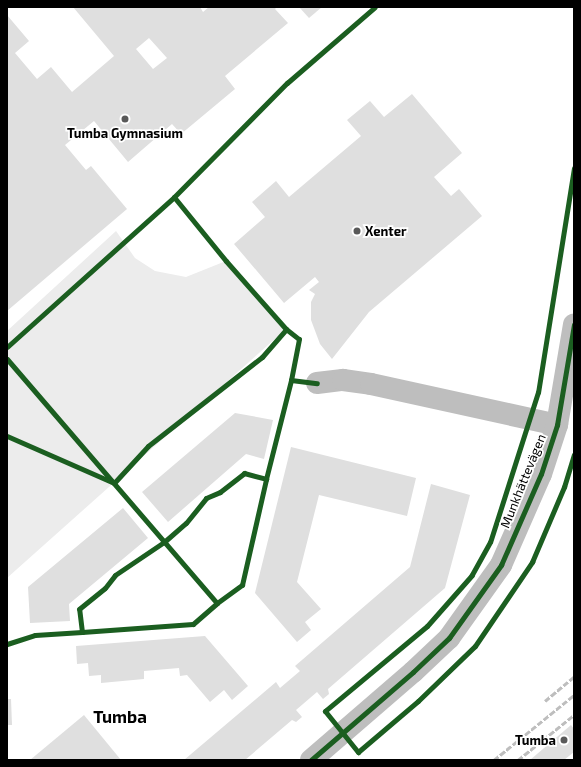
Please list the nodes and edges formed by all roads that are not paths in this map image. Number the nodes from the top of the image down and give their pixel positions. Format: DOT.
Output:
graph roads {
  1 [pos="574,324"];
  2 [pos="317,382"];
  3 [pos="556,425"];
  4 [pos="311,760"];
  1 -- 3 [label="street, Munkhättevägen"];
  2 -- 3 [label="street, Munkhättevägen"];
  3 -- 4 [label="street, Munkhättevägen"];
}
